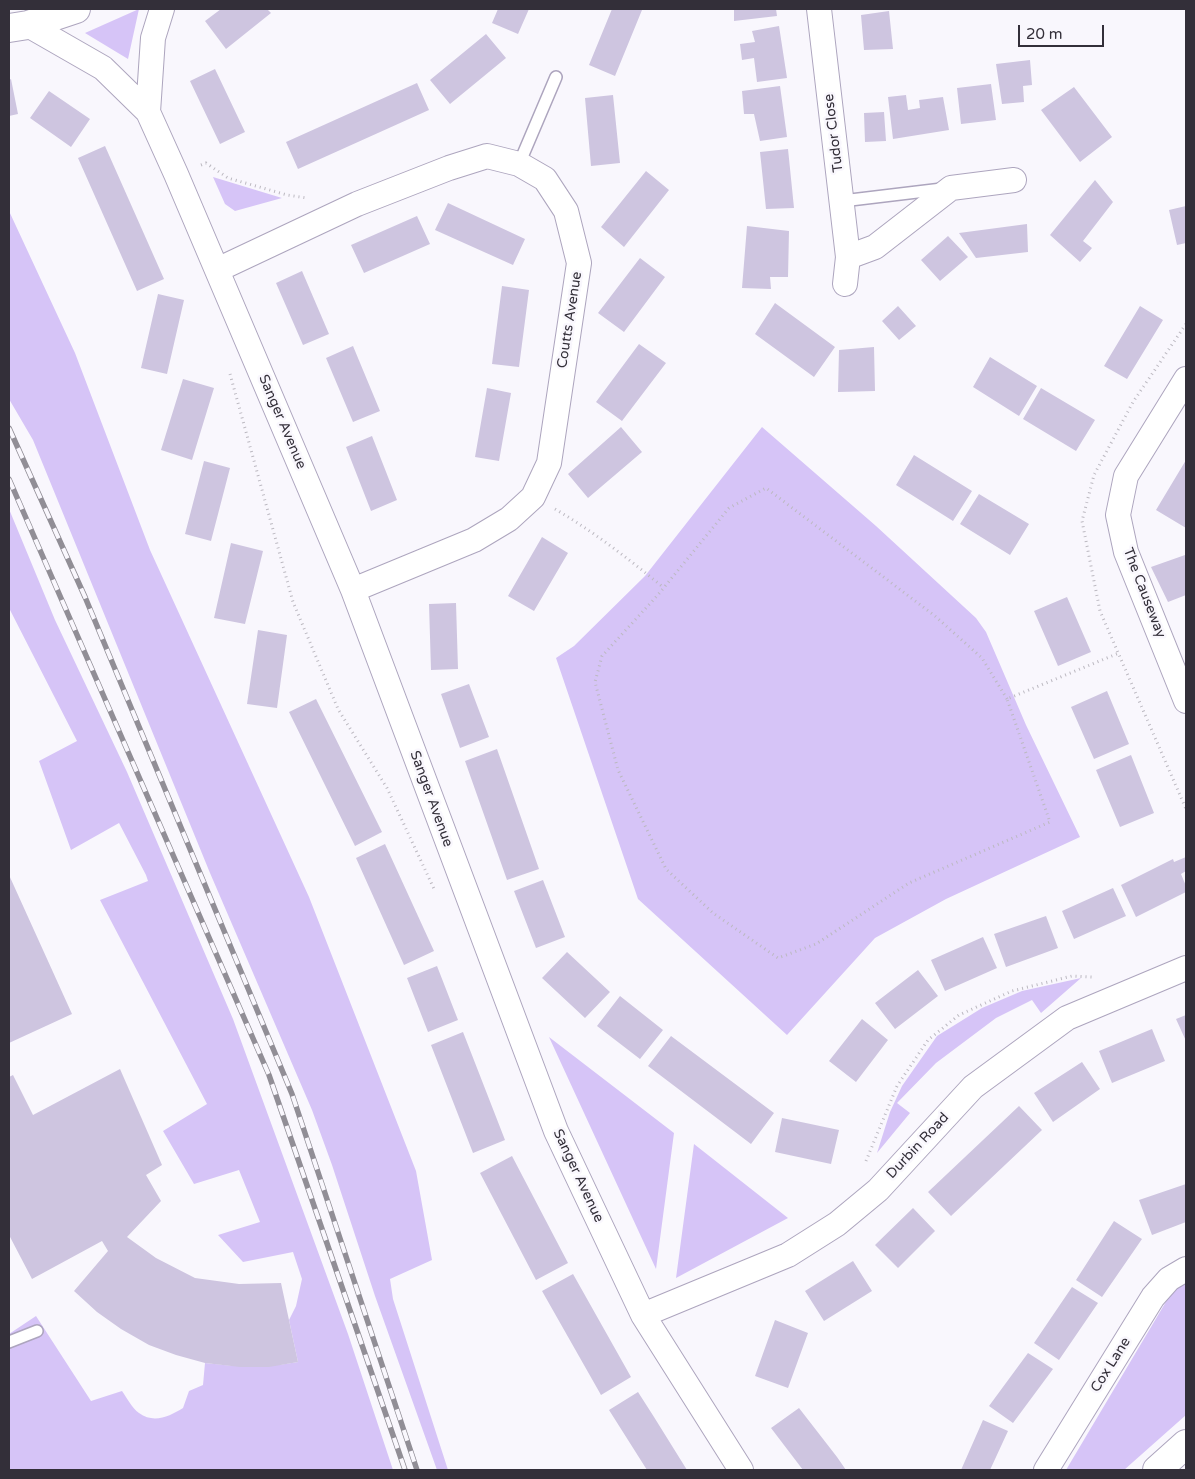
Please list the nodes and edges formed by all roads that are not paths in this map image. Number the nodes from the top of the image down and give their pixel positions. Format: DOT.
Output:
graph roads {
  1 [pos="76,9"];
  2 [pos="162,9"];
  3 [pos="819,9"];
  4 [pos="18,27"];
  5 [pos="556,77"];
  6 [pos="148,112"];
  7 [pos="519,164"];
  8 [pos="1014,180"];
  9 [pos="951,188"];
  10 [pos="842,201"];
  11 [pos="848,257"];
  12 [pos="217,270"];
  13 [pos="845,284"];
  14 [pos="1186,379"];
  15 [pos="353,590"];
  16 [pos="1186,701"];
  17 [pos="1186,968"];
  18 [pos="1186,1268"];
  19 [pos="643,1315"];
  20 [pos="37,1331"];
  21 [pos="9,1342"];
  22 [pos="1186,1444"];
  23 [pos="741,1470"];
  24 [pos="1046,1470"];
  25 [pos="1157,1470"];
  1 -- 4 [label="street"];
  2 -- 6 [label="street, Sanger Avenue"];
  3 -- 10 [label="street, Tudor Close"];
  4 -- 6 [label="street, Sanger Avenue"];
  5 -- 7 [label="lane"];
  6 -- 12 [label="street, Sanger Avenue"];
  7 -- 12 [label="street, Coutts Avenue"];
  7 -- 15 [label="street, Coutts Avenue"];
  8 -- 9 [label="street"];
  9 -- 10 [label="lane"];
  9 -- 11 [label="street"];
  10 -- 11 [label="street, Tudor Close"];
  11 -- 13 [label="street, Tudor Close"];
  12 -- 15 [label="street, Sanger Avenue"];
  14 -- 16 [label="street, The Causeway"];
  15 -- 19 [label="street, Sanger Avenue"];
  17 -- 19 [label="street, Durbin Road"];
  18 -- 24 [label="street, Cox Lane"];
  19 -- 23 [label="street, Sanger Avenue"];
  20 -- 21 [label="lane"];
  22 -- 25 [label="street"];
}
